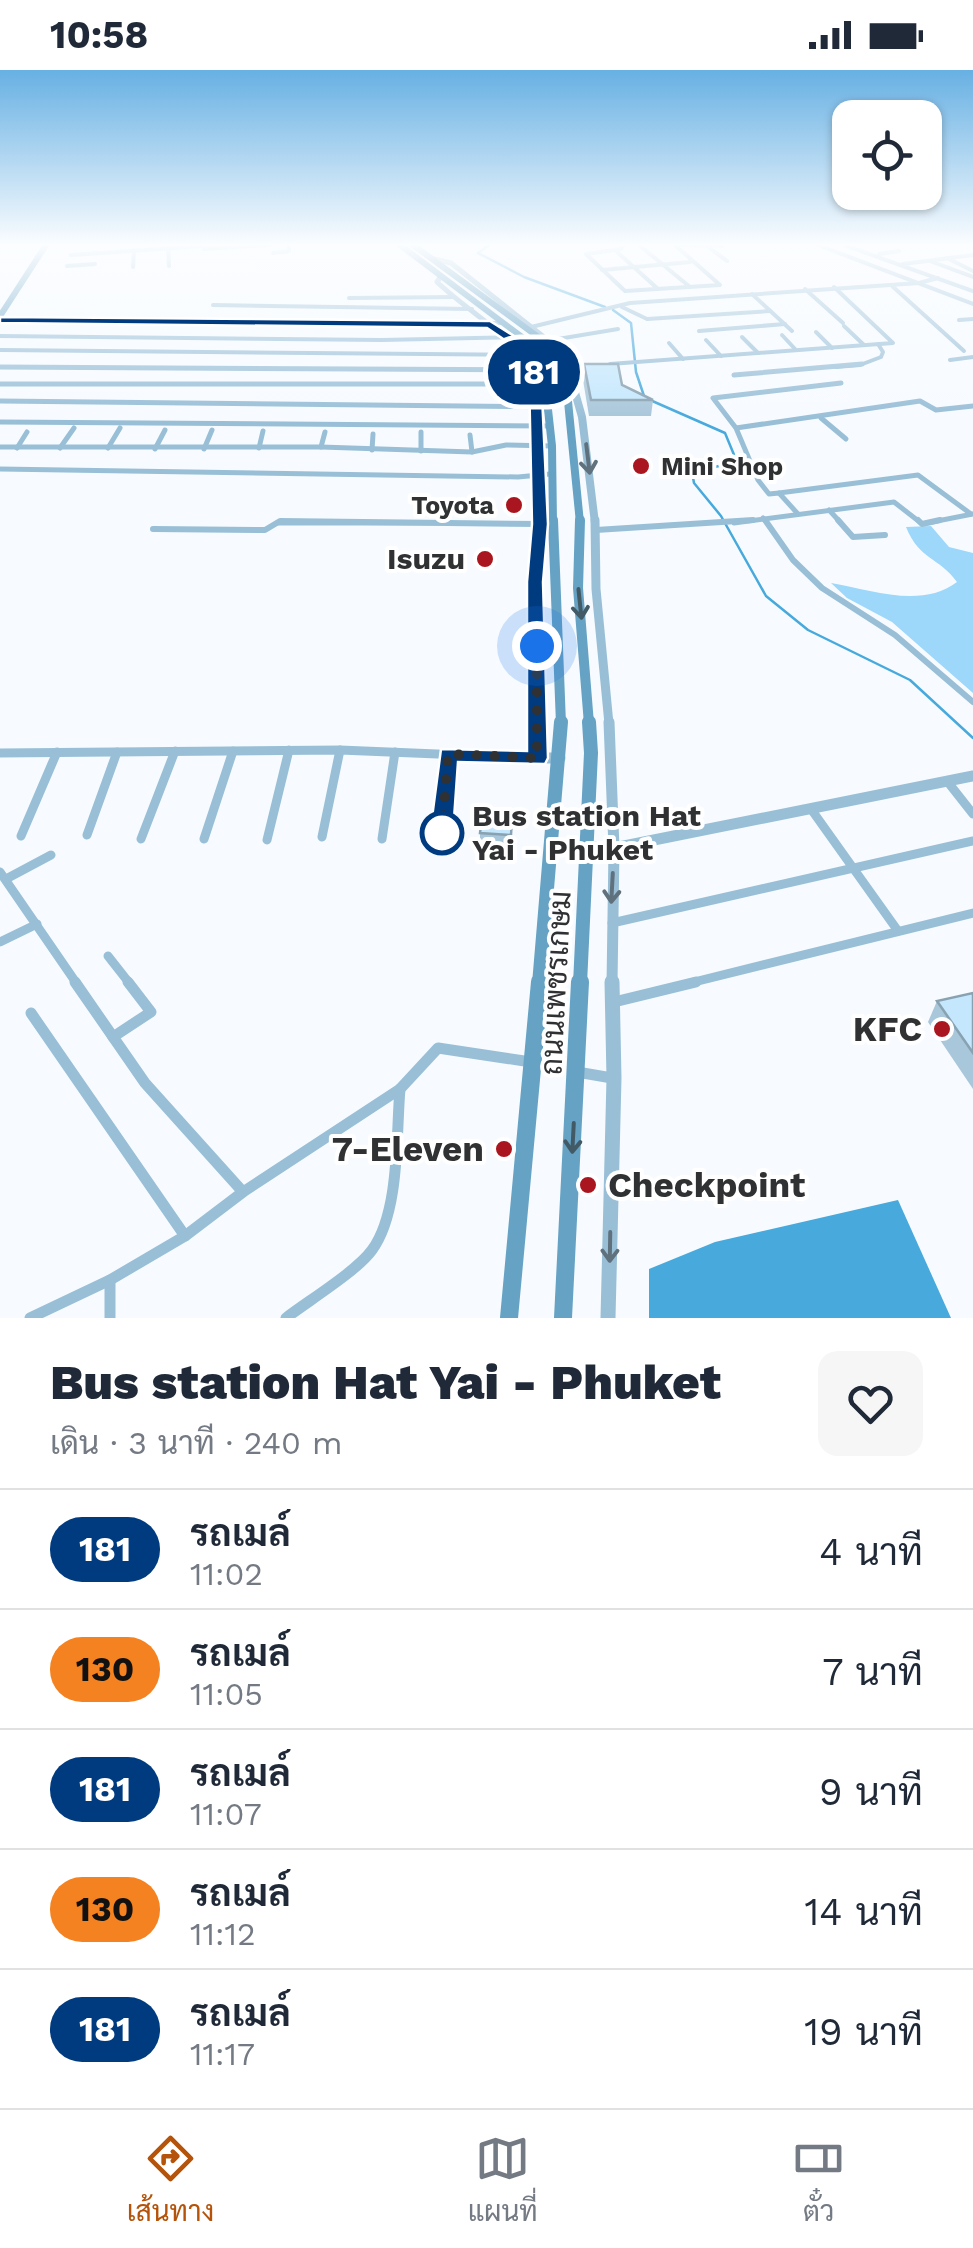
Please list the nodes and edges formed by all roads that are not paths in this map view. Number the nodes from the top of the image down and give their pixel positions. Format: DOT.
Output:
graph roads {
  1 [pos="464,303"];
  2 [pos="471,303"];
  3 [pos="485,303"];
  4 [pos="649,303"];
  5 [pos="762,303"];
  6 [pos="820,303"];
  7 [pos="851,303"];
  8 [pos="911,303"];
  9 [pos="213,305"];
  10 [pos="618,306"];
  11 [pos="478,310"];
  12 [pos="770,311"];
  13 [pos="0,318"];
  14 [pos="973,319"];
  15 [pos="959,320"];
  16 [pos="496,324"];
  17 [pos="785,324"];
  18 [pos="618,330"];
  19 [pos="699,331"];
  20 [pos="792,331"];
  21 [pos="523,332"];
  22 [pos="816,332"];
  23 [pos="782,335"];
  24 [pos="0,336"];
  25 [pos="742,337"];
  26 [pos="552,340"];
  27 [pos="706,340"];
  28 [pos="669,343"];
  29 [pos="878,344"];
  30 [pos="864,345"];
  31 [pos="832,348"];
  32 [pos="0,350"];
  33 [pos="796,350"];
  34 [pos="964,351"];
  35 [pos="758,353"];
  36 [pos="525,356"];
  37 [pos="721,356"];
  38 [pos="973,358"];
  39 [pos="684,360"];
  40 [pos="950,360"];
  41 [pos="596,364"];
  42 [pos="0,367"];
  43 [pos="540,369"];
  44 [pos="734,375"];
  45 [pos="570,380"];
  46 [pos="841,383"];
  47 [pos="0,384"];
  48 [pos="540,384"];
  49 [pos="0,401"];
  50 [pos="973,406"];
  51 [pos="535,407"];
  52 [pos="550,407"];
  53 [pos="821,418"];
  54 [pos="0,422"];
  55 [pos="542,426"];
  56 [pos="74,428"];
  57 [pos="120,428"];
  58 [pos="736,428"];
  59 [pos="164,430"];
  60 [pos="212,430"];
  61 [pos="27,432"];
  62 [pos="263,432"];
  63 [pos="325,432"];
  64 [pos="421,432"];
  65 [pos="374,434"];
  66 [pos="470,434"];
  67 [pos="846,438"];
  68 [pos="536,446"];
  69 [pos="552,446"];
  70 [pos="0,448"];
  71 [pos="17,448"];
  72 [pos="60,448"];
  73 [pos="108,448"];
  74 [pos="258,448"];
  75 [pos="322,448"];
  76 [pos="155,449"];
  77 [pos="204,449"];
  78 [pos="372,450"];
  79 [pos="420,451"];
  80 [pos="472,452"];
  81 [pos="0,469"];
  82 [pos="543,474"];
  83 [pos="779,493"];
  84 [pos="829,510"];
  85 [pos="798,514"];
  86 [pos="972,514"];
  87 [pos="763,518"];
  88 [pos="540,524"];
  89 [pos="153,529"];
  90 [pos="596,530"];
  91 [pos="581,532"];
  92 [pos="555,533"];
  93 [pos="885,535"];
  94 [pos="973,702"];
  95 [pos="289,750"];
  96 [pos="340,750"];
  97 [pos="174,751"];
  98 [pos="233,751"];
  99 [pos="57,752"];
  100 [pos="117,752"];
  101 [pos="395,752"];
  102 [pos="0,753"];
  103 [pos="448,754"];
  104 [pos="537,758"];
  105 [pos="560,758"];
  106 [pos="973,776"];
  107 [pos="947,782"];
  108 [pos="811,808"];
  109 [pos="973,814"];
  110 [pos="442,833"];
  111 [pos="86,835"];
  112 [pos="21,836"];
  113 [pos="322,837"];
  114 [pos="141,839"];
  115 [pos="204,839"];
  116 [pos="382,839"];
  117 [pos="267,840"];
  118 [pos="973,841"];
  119 [pos="587,846"];
  120 [pos="614,848"];
  121 [pos="51,854"];
  122 [pos="855,868"];
  123 [pos="4,881"];
  124 [pos="973,913"];
  125 [pos="37,924"];
  126 [pos="610,924"];
  127 [pos="898,931"];
  128 [pos="0,942"];
  129 [pos="108,956"];
  130 [pos="614,1002"];
  131 [pos="31,1012"];
  132 [pos="113,1037"];
  133 [pos="534,1063"];
  134 [pos="577,1072"];
  135 [pos="614,1078"];
  136 [pos="400,1089"];
  137 [pos="242,1192"];
  138 [pos="186,1236"];
  139 [pos="110,1280"];
  140 [pos="30,1318"];
  141 [pos="110,1318"];
  142 [pos="286,1318"];
  143 [pos="509,1318"];
  144 [pos="563,1318"];
  145 [pos="608,1318"];
  1 -- 11 [label="street"];
  2 -- 11 [label="main road, ถนนเพชรเกษม"];
  3 -- 21 [label="main road, ถนนเพชรเกษม"];
  4 -- 10 [label="street"];
  5 -- 12 [label="street"];
  6 -- 30 [label="street"];
  7 -- 29 [label="street"];
  8 -- 34 [label="street"];
  9 -- 11 [label="street"];
  10 -- 12 [label="street"];
  10 -- 21 [label="street"];
  11 -- 16 [label="main road, ถนนเพชรเกษม"];
  12 -- 17 [label="street"];
  13 -- 16 [label="street"];
  14 -- 15 [label="street"];
  16 -- 21 [label="main road, ถนนเพชรเกษม"];
  17 -- 19 [label="street"];
  17 -- 20 [label="street"];
  18 -- 26 [label="street"];
  21 -- 24 [label="street"];
  21 -- 26 [label="street"];
  21 -- 36 [label="street"];
  21 -- 43 [label="main road, ถนนเพชรเกษม"];
  21 -- 45 [label="main road, ถนนเพชรเกษม"];
  22 -- 31 [label="street"];
  23 -- 33 [label="street"];
  25 -- 35 [label="street"];
  26 -- 45 [label="street"];
  27 -- 37 [label="street"];
  28 -- 39 [label="street"];
  29 -- 30 [label="street"];
  29 -- 44 [label="street"];
  30 -- 31 [label="street"];
  31 -- 33 [label="street"];
  32 -- 36 [label="street"];
  33 -- 35 [label="street"];
  35 -- 37 [label="street"];
  36 -- 43 [label="street"];
  37 -- 39 [label="street"];
  38 -- 40 [label="street"];
  39 -- 41 [label="street"];
  42 -- 43 [label="street"];
  43 -- 48 [label="main road, ถนนเพชรเกษม"];
  45 -- 90 [label="street, one-way"];
  45 -- 91 [label="main road, ถนนเพชรเกษม"];
  46 -- 58 [label="street"];
  47 -- 48 [label="street"];
  48 -- 51 [label="street"];
  48 -- 52 [label="main road, ถนนเพชรเกษม"];
  49 -- 51 [label="street"];
  50 -- 53 [label="street"];
  51 -- 52 [label="street"];
  51 -- 55 [label="street"];
  52 -- 55 [label="main road, ถนนเพชรเกษม"];
  53 -- 58 [label="street"];
  53 -- 67 [label="street"];
  54 -- 55 [label="street"];
  55 -- 68 [label="street"];
  55 -- 69 [label="main road, ถนนเพชรเกษม"];
  56 -- 72 [label="street"];
  57 -- 73 [label="street"];
  58 -- 83 [label="street"];
  59 -- 76 [label="street"];
  60 -- 77 [label="street"];
  61 -- 71 [label="street"];
  62 -- 74 [label="street"];
  63 -- 75 [label="street"];
  64 -- 79 [label="street"];
  65 -- 78 [label="street"];
  66 -- 80 [label="street"];
  68 -- 69 [label="street"];
  68 -- 80 [label="street"];
  68 -- 82 [label="street"];
  69 -- 82 [label="main road, ถนนเพชรเกษม"];
  70 -- 71 [label="street"];
  71 -- 72 [label="street"];
  72 -- 73 [label="street"];
  73 -- 76 [label="street"];
  74 -- 75 [label="street"];
  74 -- 77 [label="street"];
  75 -- 78 [label="street"];
  76 -- 77 [label="street"];
  78 -- 79 [label="street"];
  79 -- 80 [label="street"];
  81 -- 82 [label="street"];
  82 -- 88 [label="street"];
  82 -- 92 [label="main road, ถนนเพชรเกษม"];
  83 -- 85 [label="street"];
  83 -- 86 [label="street"];
  84 -- 85 [label="street"];
  84 -- 86 [label="street"];
  84 -- 93 [label="street"];
  85 -- 87 [label="street"];
  87 -- 90 [label="street"];
  87 -- 94 [label="street"];
  88 -- 89 [label="street"];
  88 -- 104 [label="street"];
  90 -- 120 [label="street"];
  91 -- 92 [label="main road"];
  91 -- 119 [label="main road, ถนนเพชรเกษม, one-way"];
  92 -- 105 [label="main road, ถนนเพชรเกษม"];
  95 -- 96 [label="street"];
  95 -- 98 [label="street"];
  95 -- 117 [label="street"];
  96 -- 101 [label="street"];
  96 -- 113 [label="street"];
  97 -- 98 [label="street"];
  97 -- 100 [label="street"];
  97 -- 114 [label="street"];
  98 -- 115 [label="street"];
  99 -- 100 [label="street"];
  99 -- 102 [label="street"];
  99 -- 112 [label="street"];
  100 -- 111 [label="street"];
  101 -- 103 [label="street"];
  101 -- 116 [label="street"];
  103 -- 104 [label="street"];
  103 -- 110 [label="street"];
  104 -- 105 [label="street"];
  105 -- 133 [label="main road, ถนนเพชรเกษม"];
  106 -- 107 [label="street"];
  107 -- 108 [label="street"];
  107 -- 109 [label="street"];
  108 -- 120 [label="street"];
  108 -- 122 [label="street"];
  118 -- 122 [label="street"];
  119 -- 120 [label="street"];
  119 -- 134 [label="main road, ถนนเพชรเกษม"];
  120 -- 126 [label="street, one-way"];
  121 -- 123 [label="street"];
  122 -- 126 [label="street"];
  122 -- 127 [label="street"];
  123 -- 125 [label="street"];
  124 -- 127 [label="street"];
  125 -- 128 [label="street"];
  125 -- 132 [label="street"];
  126 -- 130 [label="street"];
  127 -- 130 [label="street"];
  129 -- 132 [label="street"];
  130 -- 135 [label="street"];
  131 -- 138 [label="street"];
  132 -- 137 [label="street"];
  133 -- 136 [label="street"];
  133 -- 143 [label="main road, ถนนเพชรเกษม"];
  134 -- 135 [label="street"];
  134 -- 144 [label="main road, ถนนเพชรเกษม, one-way"];
  135 -- 145 [label="street, one-way"];
  136 -- 137 [label="street"];
  136 -- 142 [label="street"];
  137 -- 138 [label="street"];
  138 -- 139 [label="street"];
  139 -- 140 [label="street"];
  139 -- 141 [label="street"];
}
